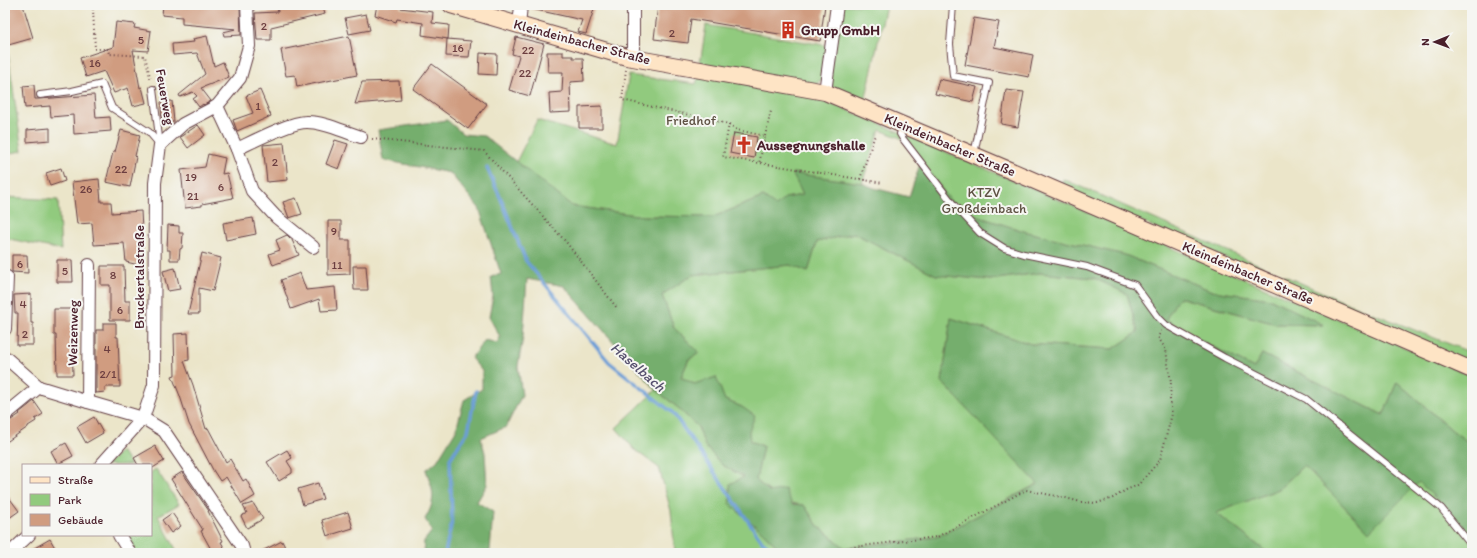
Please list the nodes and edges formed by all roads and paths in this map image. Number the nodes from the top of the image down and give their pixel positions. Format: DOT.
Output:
graph roads {
  1 [pos="92,5"];
  2 [pos="247,5"];
  3 [pos="451,5"];
  4 [pos="522,5"];
  5 [pos="633,5"];
  6 [pos="837,5"];
  7 [pos="953,5"];
  8 [pos="520,26"];
  9 [pos="630,58"];
  10 [pos="153,89"];
  11 [pos="825,92"];
  12 [pos="40,95"];
  13 [pos="217,106"];
  14 [pos="771,111"];
  15 [pos="729,124"];
  16 [pos="903,125"];
  17 [pos="875,135"];
  18 [pos="765,136"];
  19 [pos="361,137"];
  20 [pos="160,145"];
  21 [pos="237,149"];
  22 [pos="974,155"];
  23 [pos="760,164"];
  24 [pos="860,179"];
  25 [pos="883,183"];
  26 [pos="313,247"];
  27 [pos="89,265"];
  28 [pos="7,277"];
  29 [pos="617,308"];
  30 [pos="1164,324"];
  31 [pos="5,329"];
  32 [pos="5,357"];
  33 [pos="1472,370"];
  34 [pos="38,386"];
  35 [pos="88,402"];
  36 [pos="5,415"];
  37 [pos="143,418"];
  38 [pos="102,464"];
  39 [pos="28,536"];
  40 [pos="121,536"];
  41 [pos="1472,546"];
  42 [pos="5,547"];
  43 [pos="10,553"];
  44 [pos="130,553"];
  45 [pos="244,553"];
  46 [pos="841,553"];
  1 -- 10 [label="path, Feuerweg"];
  2 -- 13 [label="street"];
  3 -- 8 [label="street, Kleindeinbacher Straße"];
  4 -- 8 [label="street"];
  5 -- 9 [label="street"];
  6 -- 11 [label="street"];
  7 -- 22 [label="lane"];
  8 -- 9 [label="street, Kleindeinbacher Straße"];
  9 -- 11 [label="street, Kleindeinbacher Straße"];
  9 -- 15 [label="path"];
  10 -- 20 [label="lane, Feuerweg"];
  11 -- 16 [label="street, Kleindeinbacher Straße"];
  12 -- 20 [label="lane"];
  13 -- 20 [label="street"];
  13 -- 21 [label="street"];
  14 -- 18 [label="path"];
  15 -- 18 [label="path"];
  15 -- 23 [label="path"];
  16 -- 22 [label="street, Kleindeinbacher Straße"];
  16 -- 30 [label="lane"];
  17 -- 24 [label="path"];
  18 -- 23 [label="path"];
  19 -- 21 [label="street"];
  19 -- 29 [label="path"];
  20 -- 37 [label="street, Bruckertalstraße"];
  21 -- 26 [label="street"];
  22 -- 33 [label="street, Kleindeinbacher Straße"];
  23 -- 24 [label="path"];
  24 -- 25 [label="path"];
  27 -- 35 [label="street, Weizenweg"];
  28 -- 31 [label="street"];
  30 -- 41 [label="lane"];
  30 -- 46 [label="path"];
  32 -- 34 [label="street"];
  34 -- 35 [label="street"];
  34 -- 36 [label="street"];
  35 -- 37 [label="street"];
  37 -- 38 [label="street"];
  37 -- 45 [label="street"];
  39 -- 43 [label="street"];
  40 -- 44 [label="street"];
  42 -- 43 [label="street"];
}
